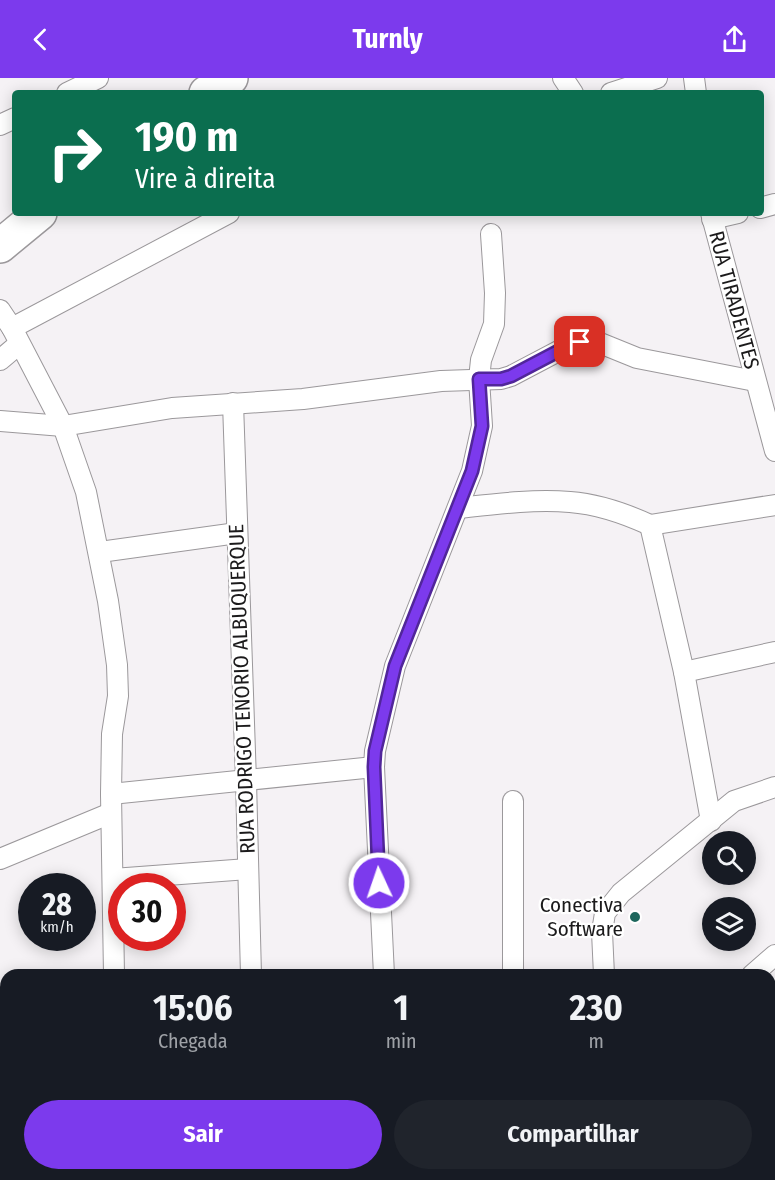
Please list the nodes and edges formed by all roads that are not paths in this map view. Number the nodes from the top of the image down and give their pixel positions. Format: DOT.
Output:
graph roads {
  1 [pos="96,78"];
  2 [pos="231,78"];
  3 [pos="657,78"];
  4 [pos="73,90"];
  5 [pos="211,90"];
  6 [pos="621,90"];
  7 [pos="36,216"];
  8 [pos="224,216"];
  9 [pos="710,216"];
  10 [pos="491,234"];
  11 [pos="0,246"];
  12 [pos="0,310"];
  13 [pos="16,336"];
  14 [pos="0,360"];
  15 [pos="479,379"];
  16 [pos="755,381"];
  17 [pos="233,403"];
  18 [pos="0,421"];
  19 [pos="63,426"];
  20 [pos="775,451"];
  21 [pos="775,505"];
  22 [pos="458,508"];
  23 [pos="650,525"];
  24 [pos="237,533"];
  25 [pos="100,552"];
  26 [pos="775,652"];
  27 [pos="684,672"];
  28 [pos="374,767"];
  29 [pos="246,782"];
  30 [pos="772,788"];
  31 [pos="513,801"];
  32 [pos="111,804"];
  33 [pos="711,821"];
  34 [pos="0,859"];
  35 [pos="248,869"];
  36 [pos="113,873"];
  37 [pos="186,874"];
  38 [pos="114,951"];
  39 [pos="775,955"];
  40 [pos="114,969"];
  41 [pos="251,969"];
  42 [pos="384,969"];
  43 [pos="513,969"];
  44 [pos="604,969"];
  45 [pos="759,969"];
  1 -- 4 [label="street"];
  2 -- 5 [label="highway"];
  3 -- 6 [label="street"];
  7 -- 11 [label="highway"];
  8 -- 13 [label="street"];
  9 -- 16 [label="street, RUA TIRADENTES"];
  10 -- 15 [label="street"];
  12 -- 13 [label="street"];
  13 -- 14 [label="street"];
  13 -- 19 [label="street"];
  15 -- 16 [label="street"];
  15 -- 17 [label="street"];
  15 -- 22 [label="street"];
  16 -- 20 [label="street, RUA TIRADENTES"];
  17 -- 19 [label="street"];
  17 -- 24 [label="street, RUA RODRIGO TENORIO ALBUQUERQUE"];
  18 -- 19 [label="street"];
  19 -- 25 [label="street"];
  21 -- 23 [label="street"];
  22 -- 23 [label="street"];
  22 -- 28 [label="street"];
  23 -- 27 [label="street"];
  24 -- 25 [label="street"];
  24 -- 29 [label="street, RUA RODRIGO TENORIO ALBUQUERQUE"];
  25 -- 32 [label="street"];
  26 -- 27 [label="street"];
  27 -- 33 [label="street"];
  28 -- 29 [label="street"];
  28 -- 42 [label="street"];
  29 -- 32 [label="street"];
  29 -- 35 [label="street, RUA RODRIGO TENORIO ALBUQUERQUE"];
  30 -- 33 [label="street"];
  31 -- 43 [label="street"];
  32 -- 34 [label="street"];
  32 -- 36 [label="street"];
  33 -- 44 [label="street"];
  35 -- 37 [label="street"];
  35 -- 41 [label="street, RUA RODRIGO TENORIO ALBUQUERQUE"];
  38 -- 40 [label="street"];
  39 -- 45 [label="street"];
}
